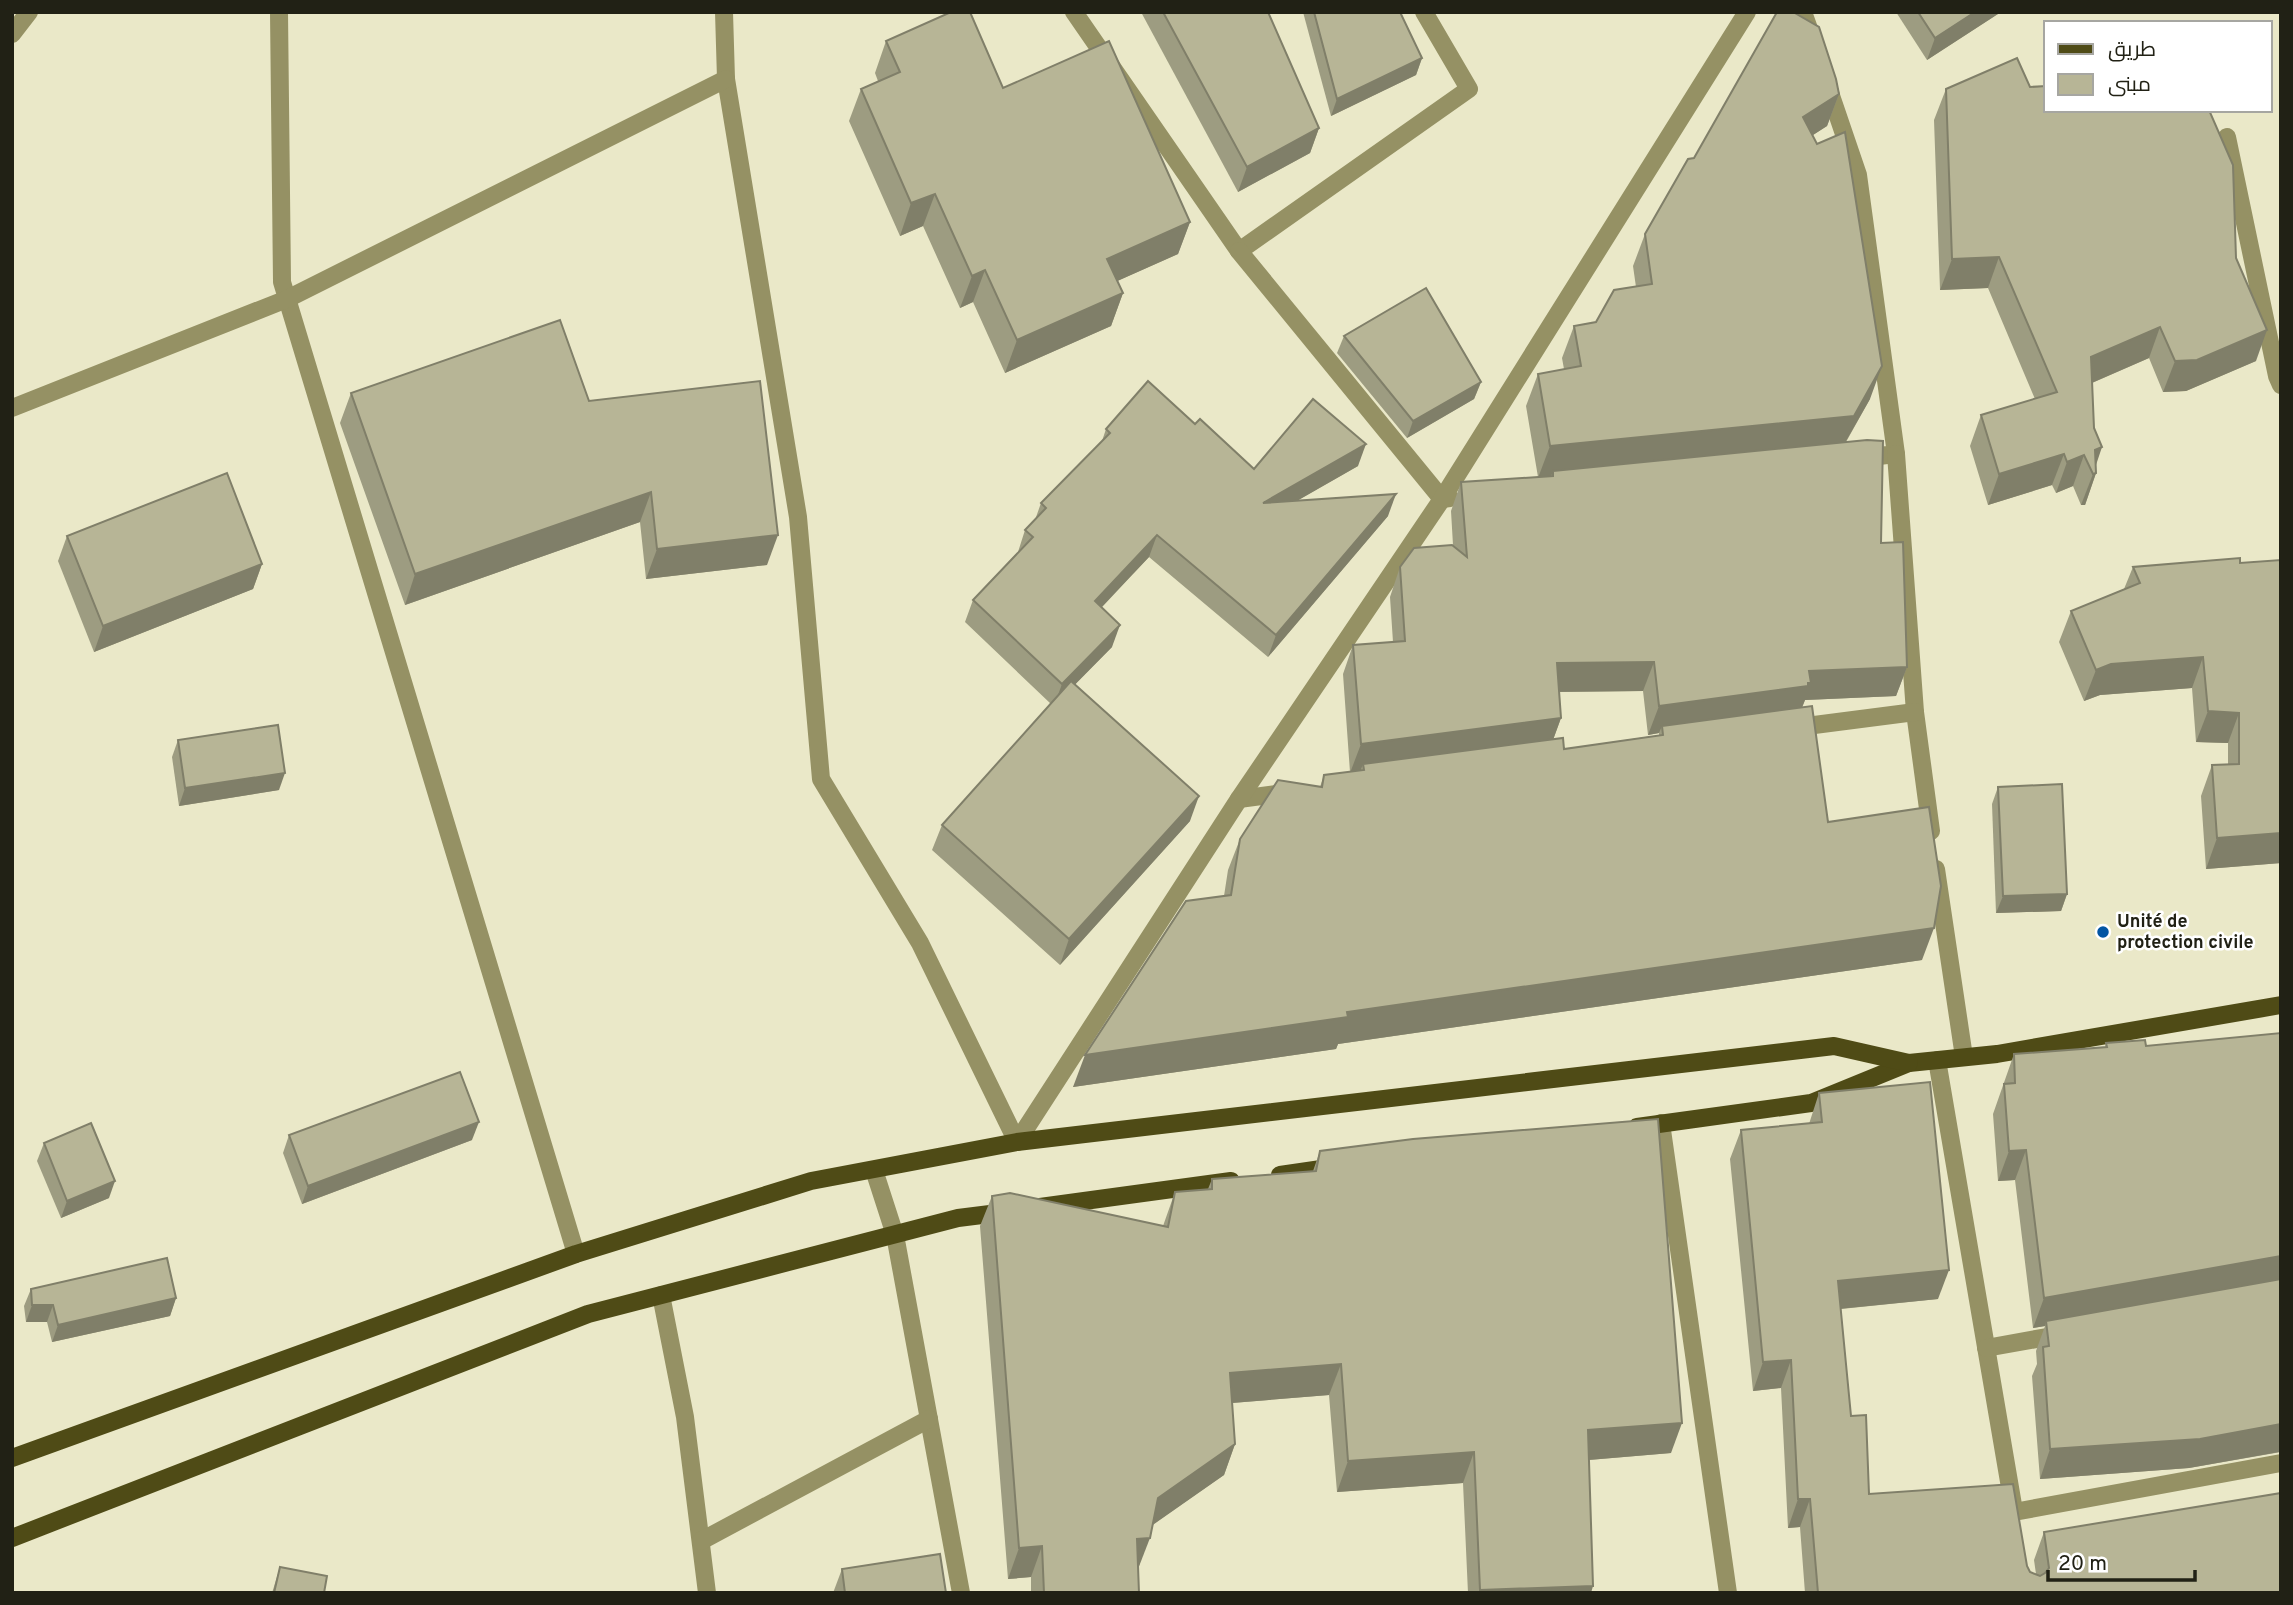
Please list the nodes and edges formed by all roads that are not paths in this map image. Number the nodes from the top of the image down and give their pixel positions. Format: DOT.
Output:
graph roads {
  1 [pos="29,12"];
  2 [pos="279,12"];
  3 [pos="724,12"];
  4 [pos="1074,12"];
  5 [pos="1424,12"];
  6 [pos="1746,12"];
  7 [pos="1803,12"];
  8 [pos="12,34"];
  9 [pos="726,79"];
  10 [pos="2227,137"];
  11 [pos="1238,251"];
  12 [pos="287,299"];
  13 [pos="2281,385"];
  14 [pos="12,408"];
  15 [pos="1895,454"];
  16 [pos="1840,460"];
  17 [pos="1469,496"];
  18 [pos="1442,499"];
  19 [pos="1915,712"];
  20 [pos="1777,730"];
  21 [pos="1308,790"];
  22 [pos="1239,799"];
  23 [pos="2281,1005"];
  24 [pos="1964,1057"];
  25 [pos="1937,1060"];
  26 [pos="1909,1063"];
  27 [pos="1661,1124"];
  28 [pos="1620,1129"];
  29 [pos="1017,1142"];
  30 [pos="1358,1164"];
  31 [pos="874,1170"];
  32 [pos="895,1234"];
  33 [pos="576,1254"];
  34 [pos="661,1295"];
  35 [pos="2080,1331"];
  36 [pos="1986,1348"];
  37 [pos="929,1419"];
  38 [pos="12,1458"];
  39 [pos="2281,1463"];
  40 [pos="12,1538"];
  41 [pos="701,1541"];
  42 [pos="707,1593"];
  43 [pos="961,1593"];
  44 [pos="1728,1593"];
  1 -- 8 [label="street"];
  2 -- 12 [label="street"];
  3 -- 9 [label="street"];
  4 -- 11 [label="street"];
  5 -- 11 [label="street"];
  6 -- 18 [label="street"];
  7 -- 15 [label="street"];
  9 -- 12 [label="street"];
  9 -- 29 [label="street"];
  10 -- 13 [label="street"];
  11 -- 18 [label="street"];
  12 -- 14 [label="street"];
  12 -- 33 [label="street"];
  15 -- 16 [label="street"];
  15 -- 19 [label="street"];
  17 -- 18 [label="street"];
  18 -- 22 [label="street"];
  19 -- 20 [label="street"];
  19 -- 24 [label="street"];
  21 -- 22 [label="street"];
  22 -- 29 [label="street"];
  23 -- 24 [label="main road"];
  24 -- 25 [label="main road"];
  25 -- 26 [label="main road"];
  25 -- 36 [label="street"];
  26 -- 27 [label="main road"];
  26 -- 29 [label="main road"];
  27 -- 28 [label="main road"];
  27 -- 44 [label="street"];
  29 -- 31 [label="main road"];
  30 -- 32 [label="main road"];
  31 -- 32 [label="street"];
  31 -- 33 [label="main road"];
  32 -- 34 [label="main road"];
  32 -- 37 [label="street"];
  33 -- 38 [label="main road"];
  34 -- 40 [label="main road"];
  34 -- 41 [label="street"];
  35 -- 36 [label="street"];
  36 -- 39 [label="street"];
  37 -- 41 [label="street"];
  37 -- 43 [label="street"];
  41 -- 42 [label="street"];
}
